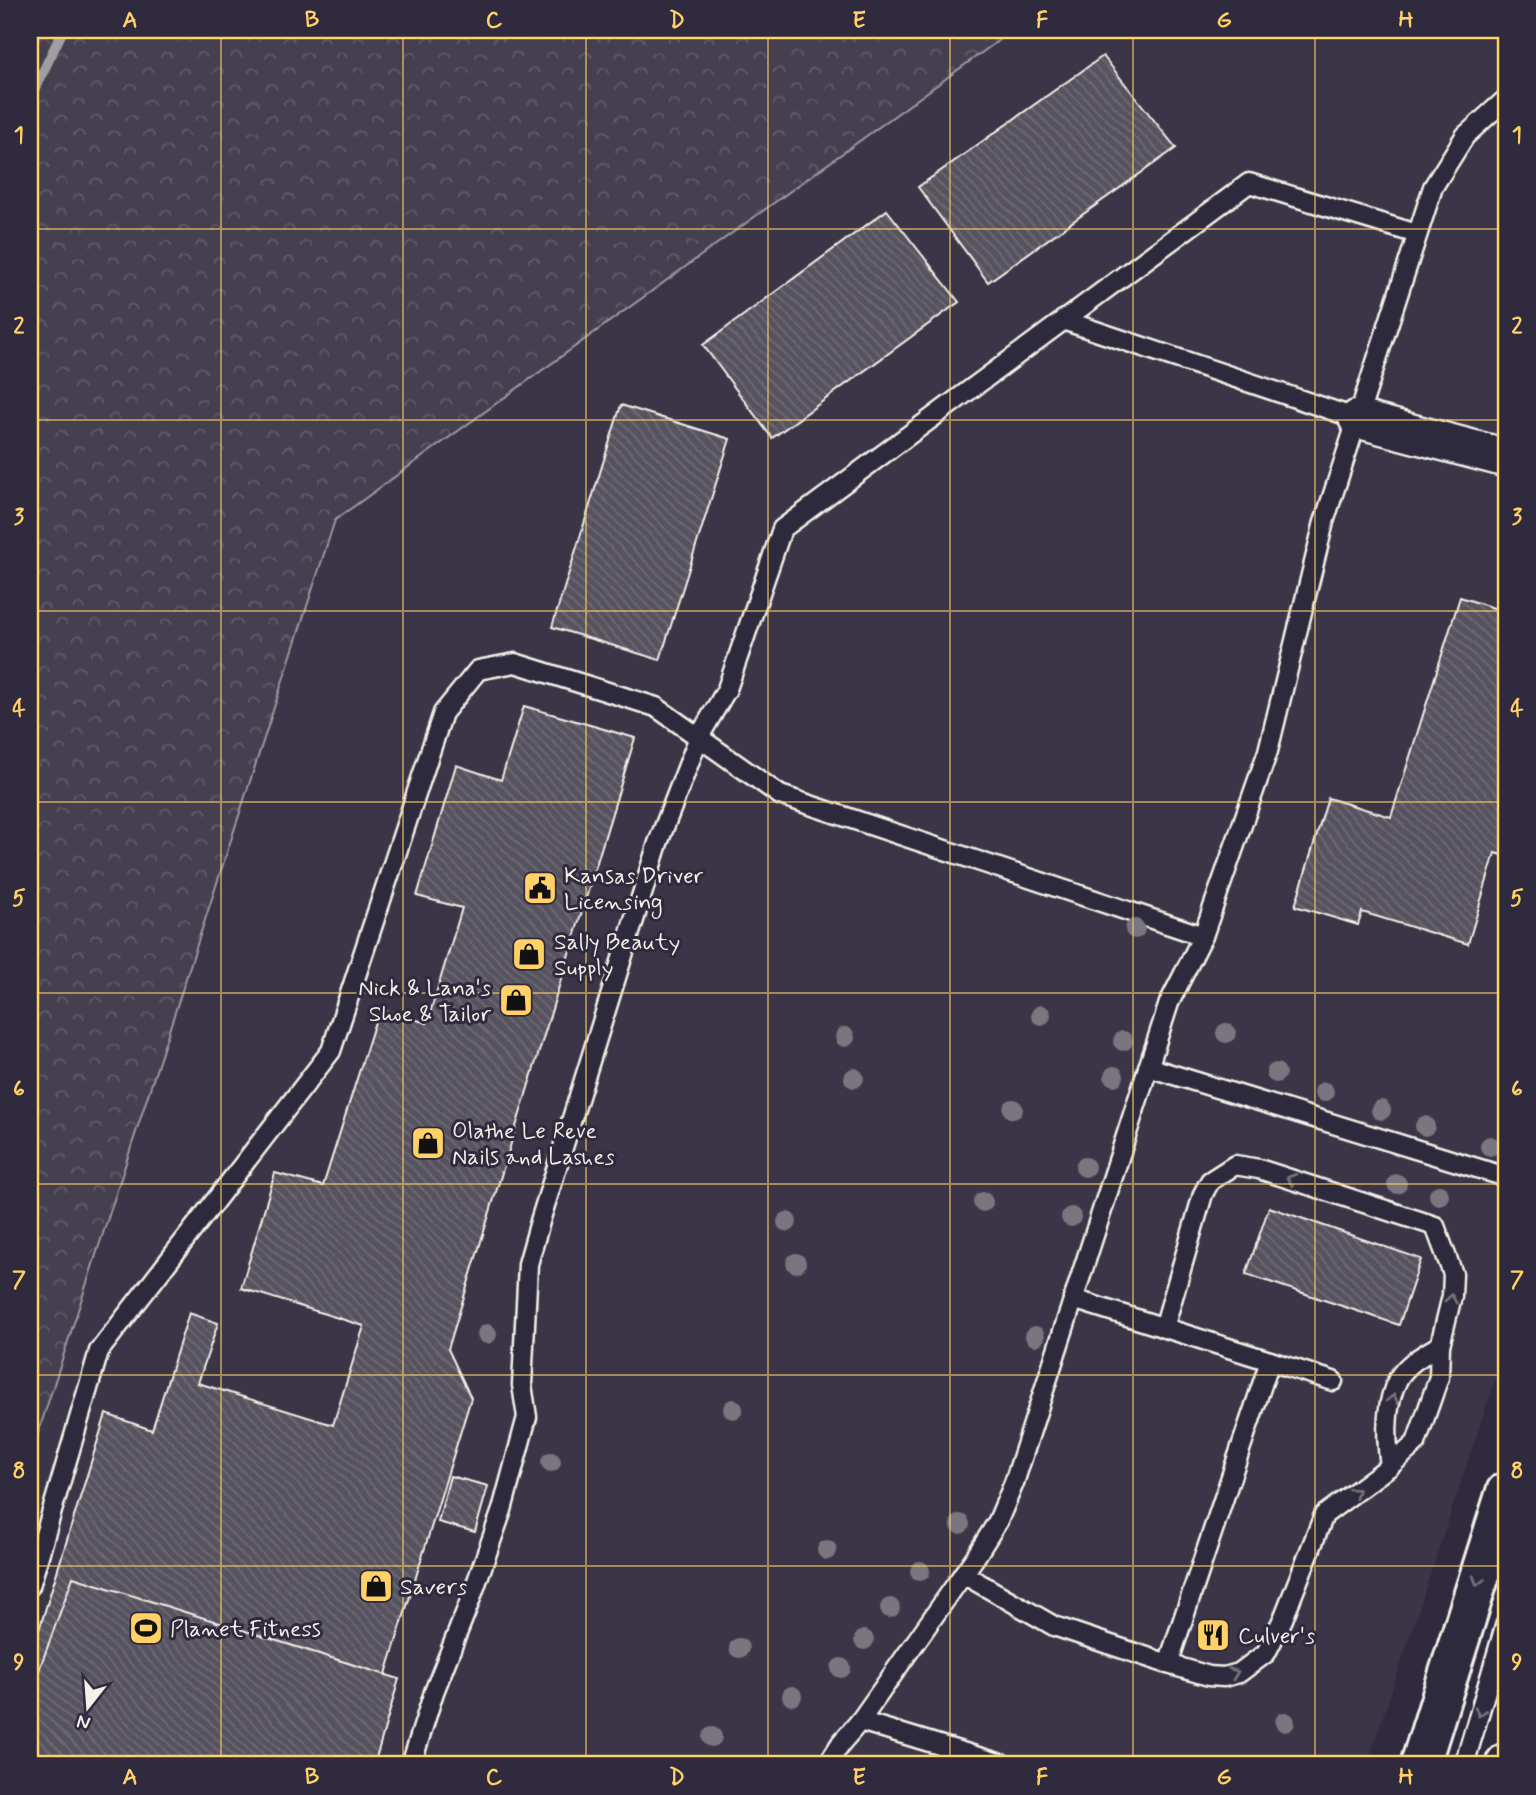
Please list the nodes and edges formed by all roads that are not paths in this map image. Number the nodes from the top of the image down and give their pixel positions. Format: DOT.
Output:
graph roads {
  1 [pos="1506,99"];
  2 [pos="1417,234"];
  3 [pos="1063,320"];
  4 [pos="1357,419"];
  5 [pos="1506,458"];
  6 [pos="699,737"];
  7 [pos="1203,936"];
  8 [pos="1148,1068"];
  9 [pos="1506,1177"];
  10 [pos="1073,1299"];
  11 [pos="1164,1328"];
  12 [pos="1440,1345"];
  13 [pos="1270,1361"];
  14 [pos="1333,1381"];
  15 [pos="1390,1466"];
  16 [pos="1506,1492"];
  17 [pos="963,1574"];
  18 [pos="30,1586"];
  19 [pos="1506,1623"];
  20 [pos="1168,1664"];
  21 [pos="860,1721"];
  22 [pos="411,1765"];
  23 [pos="827,1765"];
  24 [pos="1005,1765"];
  25 [pos="1420,1765"];
  26 [pos="1464,1765"];
  1 -- 2 [label="lane"];
  2 -- 3 [label="lane"];
  2 -- 4 [label="lane"];
  3 -- 4 [label="lane"];
  3 -- 6 [label="lane"];
  4 -- 5 [label="street"];
  4 -- 7 [label="lane"];
  6 -- 7 [label="lane"];
  6 -- 18 [label="lane"];
  6 -- 22 [label="lane"];
  7 -- 8 [label="lane"];
  8 -- 9 [label="lane"];
  8 -- 10 [label="lane"];
  10 -- 11 [label="lane"];
  10 -- 17 [label="lane"];
  12 -- 11 [label="lane, one-way"];
  11 -- 13 [label="lane"];
  12 -- 15 [label="lane"];
  15 -- 12 [label="lane, one-way"];
  13 -- 14 [label="lane"];
  13 -- 20 [label="lane"];
  20 -- 15 [label="lane, one-way"];
  16 -- 25 [label="main road, one-way"];
  17 -- 20 [label="lane"];
  17 -- 21 [label="lane"];
  19 -- 26 [label="lane, one-way"];
  21 -- 23 [label="lane"];
  21 -- 24 [label="lane"];
}
